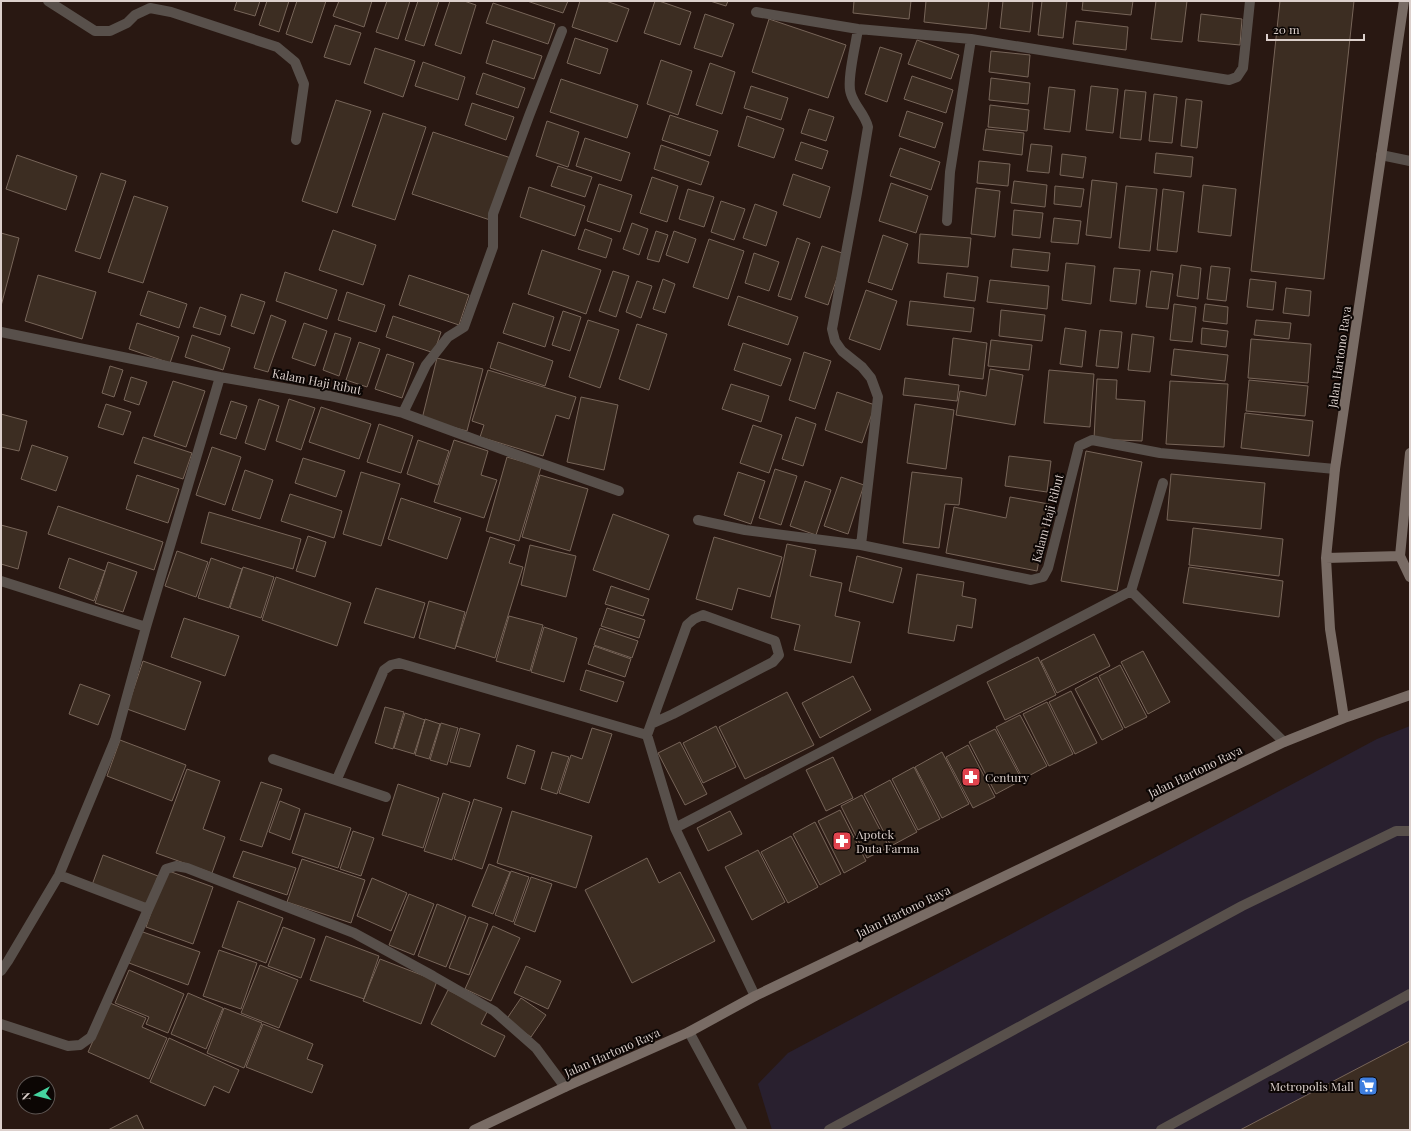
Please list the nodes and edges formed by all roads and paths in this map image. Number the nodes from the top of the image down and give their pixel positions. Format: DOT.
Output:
graph roads {
  1 [pos="48,1"];
  2 [pos="1250,1"];
  3 [pos="1404,1"];
  4 [pos="756,12"];
  5 [pos="858,29"];
  6 [pos="562,31"];
  7 [pos="971,39"];
  8 [pos="296,140"];
  9 [pos="1381,155"];
  10 [pos="1410,161"];
  11 [pos="947,221"];
  12 [pos="1,332"];
  13 [pos="220,377"];
  14 [pos="403,413"];
  15 [pos="1410,453"];
  16 [pos="1335,469"];
  17 [pos="1163,484"];
  18 [pos="619,491"];
  19 [pos="698,520"];
  20 [pos="861,545"];
  21 [pos="1400,556"];
  22 [pos="1326,558"];
  23 [pos="1410,577"];
  24 [pos="1,581"];
  25 [pos="1131,591"];
  26 [pos="146,627"];
  27 [pos="1410,695"];
  28 [pos="1344,718"];
  29 [pos="651,724"];
  30 [pos="647,735"];
  31 [pos="1284,742"];
  32 [pos="273,759"];
  33 [pos="337,779"];
  34 [pos="386,796"];
  35 [pos="675,828"];
  36 [pos="1410,831"];
  37 [pos="59,875"];
  38 [pos="148,909"];
  39 [pos="1,971"];
  40 [pos="1410,994"];
  41 [pos="755,996"];
  42 [pos="1,1024"];
  43 [pos="689,1032"];
  44 [pos="565,1087"];
  45 [pos="474,1130"];
  46 [pos="742,1130"];
  47 [pos="829,1130"];
  48 [pos="1161,1130"];
  1 -- 8 [label="street"];
  2 -- 7 [label="street"];
  3 -- 9 [label="street, Jalan Hartono Raya"];
  4 -- 5 [label="street"];
  5 -- 7 [label="street"];
  5 -- 20 [label="street"];
  6 -- 14 [label="street"];
  7 -- 11 [label="street"];
  9 -- 10 [label="street"];
  9 -- 16 [label="street, Jalan Hartono Raya"];
  12 -- 13 [label="street, Kalam Haji Ribut"];
  13 -- 14 [label="street, Kalam Haji Ribut"];
  13 -- 26 [label="street"];
  14 -- 18 [label="street, Kalam Haji Ribut"];
  15 -- 21 [label="street"];
  16 -- 20 [label="street, Kalam Haji Ribut"];
  16 -- 22 [label="street, Jalan Hartono Raya"];
  17 -- 25 [label="street"];
  19 -- 20 [label="street, Kalam Haji Ribut"];
  21 -- 22 [label="street"];
  21 -- 23 [label="street"];
  22 -- 28 [label="street, Jalan Hartono Raya"];
  24 -- 26 [label="street"];
  25 -- 31 [label="street"];
  25 -- 35 [label="street"];
  26 -- 37 [label="street"];
  27 -- 28 [label="street, Jalan Hartono Raya"];
  28 -- 31 [label="street, Jalan Hartono Raya"];
  29 -- 29 [label="street"];
  29 -- 30 [label="street"];
  30 -- 33 [label="street"];
  30 -- 35 [label="street"];
  31 -- 41 [label="street, Jalan Hartono Raya"];
  32 -- 33 [label="street"];
  33 -- 34 [label="street"];
  35 -- 41 [label="street"];
  36 -- 47 [label="street"];
  37 -- 38 [label="street"];
  37 -- 39 [label="street"];
  38 -- 42 [label="street"];
  38 -- 44 [label="street"];
  40 -- 48 [label="street"];
  41 -- 43 [label="street, Jalan Hartono Raya"];
  43 -- 44 [label="street, Jalan Hartono Raya"];
  43 -- 46 [label="street"];
  44 -- 45 [label="street, Jalan Hartono Raya"];
}
